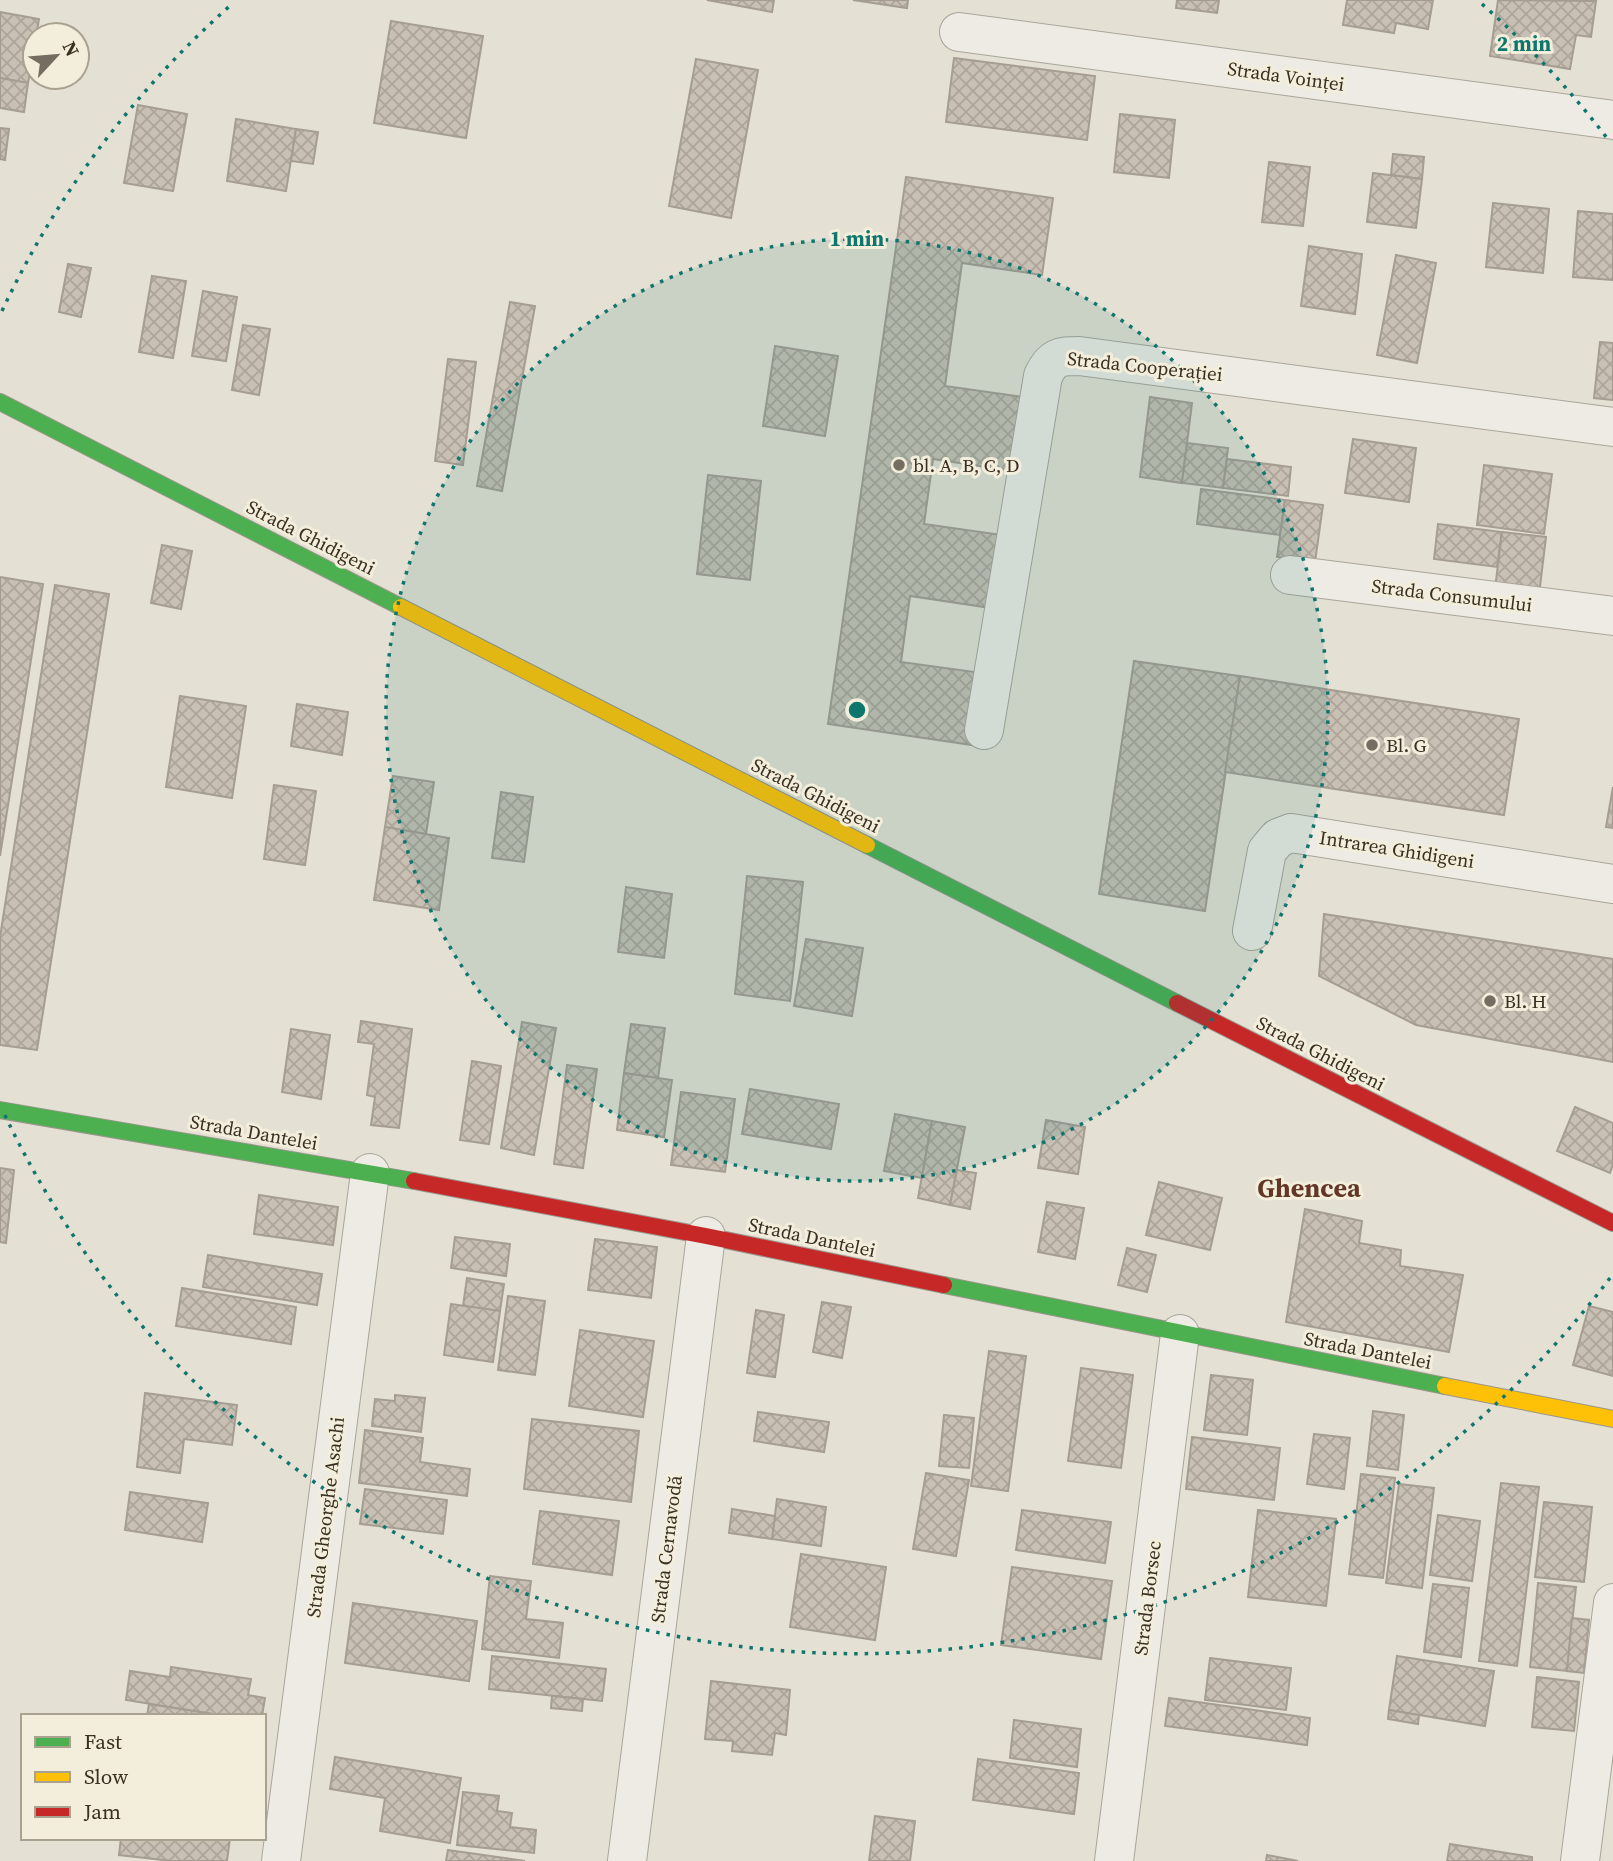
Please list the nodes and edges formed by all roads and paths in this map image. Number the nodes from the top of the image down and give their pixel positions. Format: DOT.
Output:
graph roads {
  1 [pos="959,32"];
  2 [pos="1613,120"];
  3 [pos="0,402"];
  4 [pos="1613,428"];
  5 [pos="1290,575"];
  6 [pos="1613,616"];
  7 [pos="984,730"];
  8 [pos="1613,884"];
  9 [pos="1252,931"];
  10 [pos="0,1110"];
  11 [pos="370,1173"];
  12 [pos="1613,1223"];
  13 [pos="706,1236"];
  14 [pos="1180,1334"];
  15 [pos="1613,1419"];
  16 [pos="1613,1602"];
  17 [pos="281,1861"];
  18 [pos="626,1861"];
  19 [pos="1114,1861"];
  20 [pos="1580,1861"];
  1 -- 2 [label="street, Strada Voinței"];
  3 -- 12 [label="street, Strada Ghidigeni"];
  4 -- 7 [label="street, Strada Cooperației"];
  5 -- 6 [label="street, Strada Consumului"];
  8 -- 9 [label="street, Intrarea Ghidigeni"];
  10 -- 11 [label="street, Strada Dantelei"];
  11 -- 13 [label="street, Strada Dantelei"];
  11 -- 17 [label="street, Strada Gheorghe Asachi"];
  13 -- 14 [label="street, Strada Dantelei"];
  13 -- 18 [label="street, Strada Cernavodă"];
  14 -- 15 [label="street, Strada Dantelei"];
  14 -- 19 [label="street, Strada Borsec"];
  16 -- 20 [label="street"];
}
